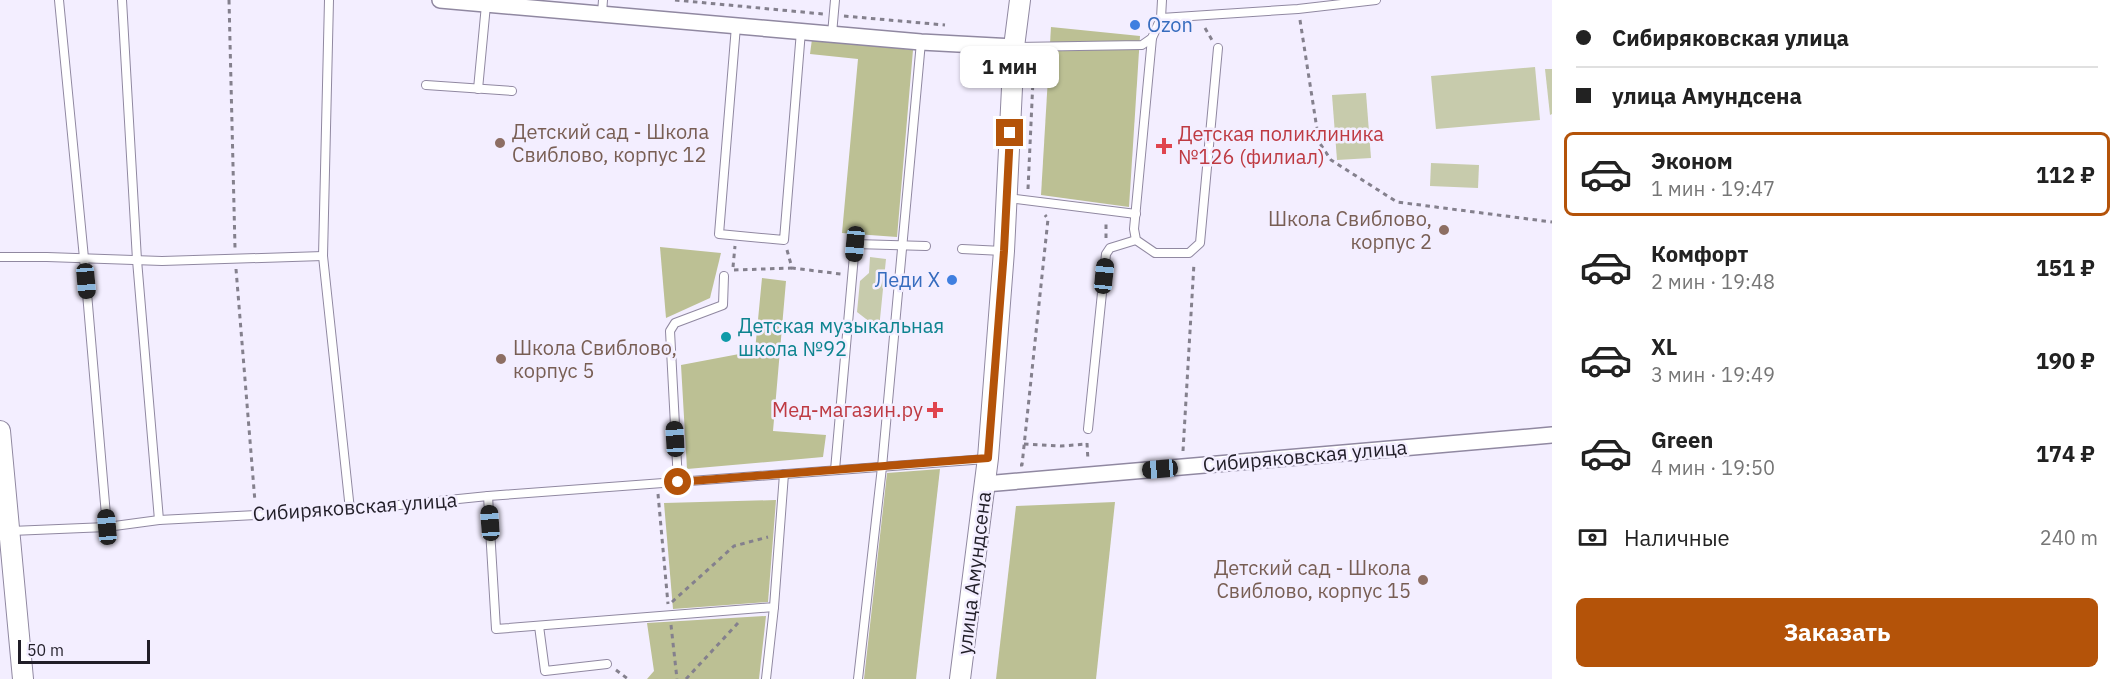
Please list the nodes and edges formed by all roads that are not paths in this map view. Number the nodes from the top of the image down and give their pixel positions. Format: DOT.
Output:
graph roads {
  1 [pos="59,0"];
  2 [pos="122,0"];
  3 [pos="329,0"];
  4 [pos="440,0"];
  5 [pos="835,0"];
  6 [pos="1020,0"];
  7 [pos="1162,0"];
  8 [pos="1376,0"];
  9 [pos="486,5"];
  10 [pos="602,7"];
  11 [pos="1161,18"];
  12 [pos="736,26"];
  13 [pos="801,32"];
  14 [pos="832,34"];
  15 [pos="1152,38"];
  16 [pos="921,42"];
  17 [pos="1014,47"];
  18 [pos="1218,48"];
  19 [pos="426,85"];
  20 [pos="478,88"];
  21 [pos="512,91"];
  22 [pos="1007,198"];
  23 [pos="1136,213"];
  24 [pos="1136,240"];
  25 [pos="903,246"];
  26 [pos="926,246"];
  27 [pos="962,249"];
  28 [pos="1004,251"];
  29 [pos="323,256"];
  30 [pos="0,258"];
  31 [pos="84,258"];
  32 [pos="137,260"];
  33 [pos="724,276"];
  34 [pos="1088,429"];
  35 [pos="0,431"];
  36 [pos="1552,435"];
  37 [pos="988,458"];
  38 [pos="882,467"];
  39 [pos="835,470"];
  40 [pos="784,474"];
  41 [pos="678,482"];
  42 [pos="986,484"];
  43 [pos="488,496"];
  44 [pos="350,510"];
  45 [pos="159,520"];
  46 [pos="6,526"];
  47 [pos="107,527"];
  48 [pos="774,607"];
  49 [pos="539,626"];
  50 [pos="607,664"];
  51 [pos="23,679"];
  52 [pos="766,679"];
  53 [pos="858,679"];
  54 [pos="960,679"];
  1 -- 31 [label="lane"];
  2 -- 32 [label="lane"];
  3 -- 29 [label="lane"];
  4 -- 9 [label="street"];
  5 -- 14 [label="lane"];
  6 -- 17 [label="street, улица Амундсена"];
  7 -- 11 [label="lane"];
  8 -- 11 [label="lane"];
  9 -- 10 [label="street"];
  9 -- 20 [label="lane"];
  10 -- 12 [label="street"];
  11 -- 15 [label="lane"];
  12 -- 13 [label="street"];
  12 -- 13 [label="lane"];
  13 -- 14 [label="street"];
  14 -- 16 [label="street"];
  15 -- 17 [label="lane"];
  15 -- 23 [label="lane"];
  16 -- 17 [label="street"];
  16 -- 25 [label="lane"];
  17 -- 22 [label="street, улица Амундсена"];
  18 -- 24 [label="lane"];
  19 -- 20 [label="lane"];
  20 -- 21 [label="lane"];
  22 -- 23 [label="lane"];
  22 -- 28 [label="street, улица Амундсена"];
  23 -- 24 [label="lane"];
  24 -- 34 [label="lane"];
  25 -- 26 [label="lane"];
  25 -- 38 [label="lane"];
  25 -- 39 [label="lane"];
  27 -- 28 [label="lane"];
  28 -- 37 [label="street, улица Амундсена"];
  29 -- 32 [label="lane"];
  29 -- 44 [label="lane"];
  30 -- 31 [label="lane"];
  31 -- 32 [label="lane"];
  31 -- 47 [label="lane"];
  32 -- 45 [label="lane"];
  33 -- 41 [label="lane"];
  35 -- 46 [label="street"];
  36 -- 42 [label="street, Сибиряковская улица"];
  37 -- 38 [label="lane, Сибиряковская улица"];
  37 -- 42 [label="street, улица Амундсена"];
  38 -- 39 [label="lane, Сибиряковская улица"];
  38 -- 53 [label="lane"];
  39 -- 40 [label="lane, Сибиряковская улица"];
  40 -- 41 [label="lane, Сибиряковская улица"];
  40 -- 48 [label="lane"];
  41 -- 43 [label="lane, Сибиряковская улица"];
  42 -- 54 [label="street, улица Амундсена"];
  43 -- 44 [label="lane, Сибиряковская улица"];
  43 -- 49 [label="lane"];
  44 -- 45 [label="lane, Сибиряковская улица"];
  45 -- 47 [label="lane, Сибиряковская улица"];
  46 -- 47 [label="lane, Сибиряковская улица"];
  46 -- 51 [label="street"];
  48 -- 49 [label="lane"];
  48 -- 52 [label="lane"];
  49 -- 50 [label="lane"];
}
